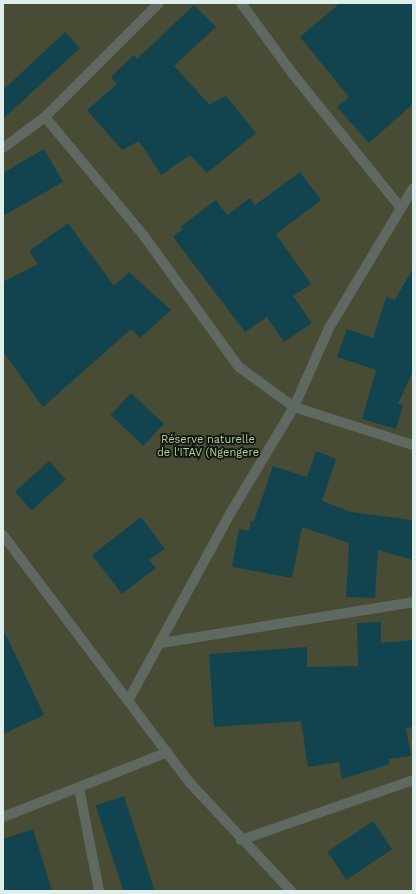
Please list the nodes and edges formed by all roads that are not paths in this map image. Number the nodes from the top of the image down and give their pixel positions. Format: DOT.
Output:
graph roads {
  1 [pos="159,3"];
  2 [pos="242,3"];
  3 [pos="45,117"];
  4 [pos="3,148"];
  5 [pos="413,188"];
  6 [pos="400,207"];
  7 [pos="294,407"];
  8 [pos="413,446"];
  9 [pos="3,535"];
  10 [pos="413,602"];
  11 [pos="161,643"];
  12 [pos="129,699"];
  13 [pos="168,752"];
  14 [pos="413,780"];
  15 [pos="79,788"];
  16 [pos="3,817"];
  17 [pos="241,840"];
  18 [pos="99,891"];
  19 [pos="291,891"];
  1 -- 3 [label="street"];
  2 -- 6 [label="street"];
  3 -- 4 [label="street"];
  3 -- 7 [label="street"];
  5 -- 6 [label="street"];
  6 -- 7 [label="street"];
  7 -- 8 [label="street"];
  7 -- 11 [label="street"];
  9 -- 12 [label="street"];
  10 -- 11 [label="street"];
  11 -- 12 [label="street"];
  12 -- 13 [label="street"];
  13 -- 15 [label="street"];
  13 -- 17 [label="street"];
  14 -- 17 [label="street"];
  15 -- 16 [label="street"];
  15 -- 18 [label="street"];
  17 -- 19 [label="street"];
}
